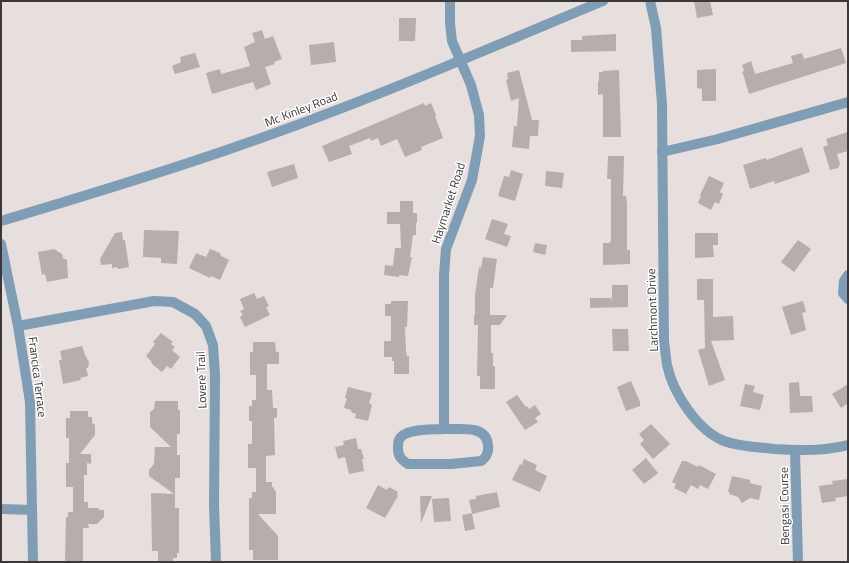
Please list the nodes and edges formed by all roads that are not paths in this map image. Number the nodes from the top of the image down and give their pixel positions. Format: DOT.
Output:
graph roads {
  1 [pos="450,1"];
  2 [pos="603,1"];
  3 [pos="650,1"];
  4 [pos="459,61"];
  5 [pos="848,102"];
  6 [pos="662,152"];
  7 [pos="1,221"];
  8 [pos="1,244"];
  9 [pos="848,275"];
  10 [pos="848,299"];
  11 [pos="18,326"];
  12 [pos="444,429"];
  13 [pos="848,445"];
  14 [pos="795,450"];
  15 [pos="1,509"];
  16 [pos="32,510"];
  17 [pos="33,562"];
  18 [pos="216,562"];
  19 [pos="798,562"];
  1 -- 4 [label="street, Haymarket Road"];
  2 -- 4 [label="street, Mc Kinley Road"];
  3 -- 6 [label="street, Larchmont Drive"];
  4 -- 7 [label="street, Mc Kinley Road"];
  4 -- 12 [label="street, Haymarket Road"];
  5 -- 6 [label="street"];
  6 -- 14 [label="street, Larchmont Drive"];
  8 -- 11 [label="street, Francica Terrace"];
  9 -- 10 [label="street"];
  11 -- 16 [label="street, Francica Terrace"];
  11 -- 18 [label="street, Lovere Trail"];
  12 -- 12 [label="street"];
  13 -- 14 [label="street, Larchmont Drive"];
  14 -- 19 [label="street, Bengasi Course"];
  15 -- 16 [label="street"];
  16 -- 17 [label="street, Francica Terrace"];
}
